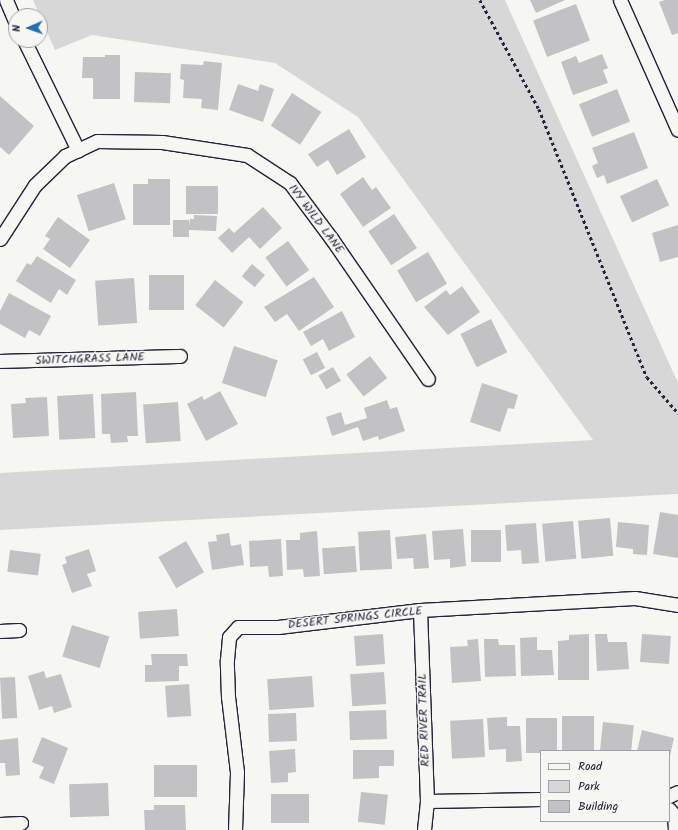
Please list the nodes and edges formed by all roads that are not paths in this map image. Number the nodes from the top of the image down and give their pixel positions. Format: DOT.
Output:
graph roads {
  1 [pos="620,0"];
  2 [pos="28,48"];
  3 [pos="678,130"];
  4 [pos="78,150"];
  5 [pos="0,239"];
  6 [pos="180,356"];
  7 [pos="0,361"];
  8 [pos="428,379"];
  9 [pos="678,605"];
  10 [pos="420,610"];
  11 [pos="20,630"];
  12 [pos="0,631"];
  13 [pos="540,799"];
  14 [pos="426,801"];
  15 [pos="670,810"];
  16 [pos="21,823"];
  17 [pos="0,824"];
  18 [pos="235,830"];
  19 [pos="424,830"];
  20 [pos="675,830"];
  1 -- 3 [label="street"];
  2 -- 4 [label="street"];
  4 -- 5 [label="street, IVY WILD LANE"];
  4 -- 8 [label="street, IVY WILD LANE"];
  6 -- 7 [label="street, SWITCHGRASS LANE"];
  9 -- 10 [label="street, DESERT SPRINGS CIRCLE"];
  10 -- 14 [label="street, RED RIVER TRAIL"];
  10 -- 18 [label="street, DESERT SPRINGS CIRCLE"];
  11 -- 12 [label="street"];
  13 -- 14 [label="street"];
  14 -- 19 [label="street, RED RIVER TRAIL"];
  15 -- 20 [label="street"];
  16 -- 17 [label="street"];
}
